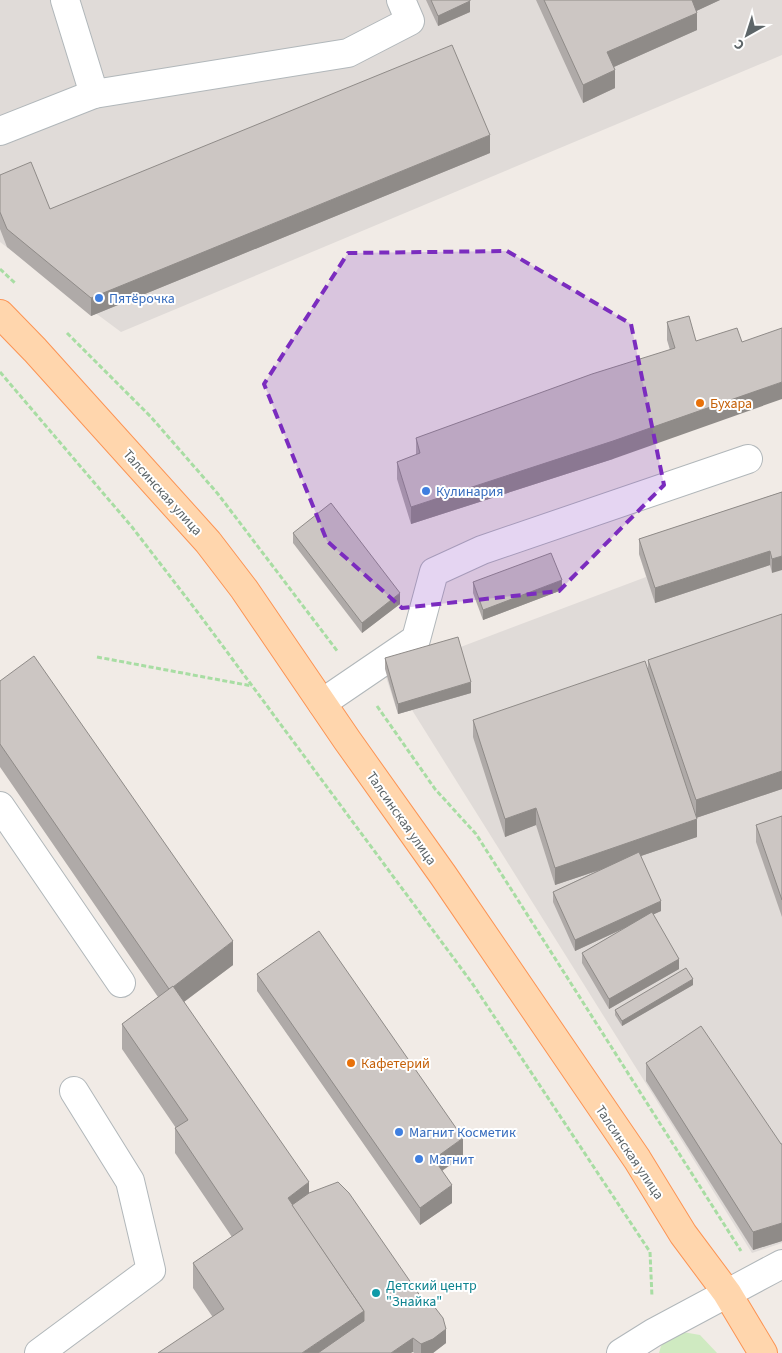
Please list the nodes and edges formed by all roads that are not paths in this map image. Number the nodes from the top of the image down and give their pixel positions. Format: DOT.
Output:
graph roads {
  1 [pos="65,0"];
  2 [pos="401,0"];
  3 [pos="94,94"];
  4 [pos="0,131"];
  5 [pos="0,314"];
  6 [pos="748,459"];
  7 [pos="322,703"];
  8 [pos="0,806"];
  9 [pos="121,983"];
  10 [pos="74,1091"];
  11 [pos="782,1264"];
  12 [pos="726,1293"];
  13 [pos="651,1343"];
  14 [pos="39,1353"];
  15 [pos="621,1353"];
  16 [pos="763,1353"];
  1 -- 3 [label="lane"];
  2 -- 3 [label="lane"];
  3 -- 4 [label="lane"];
  5 -- 7 [label="main road, Талсинская улица"];
  6 -- 7 [label="lane"];
  7 -- 12 [label="main road, Талсинская улица"];
  8 -- 9 [label="lane"];
  10 -- 14 [label="lane"];
  11 -- 12 [label="lane"];
  12 -- 13 [label="lane"];
  12 -- 16 [label="main road, Талсинская улица"];
  13 -- 15 [label="lane"];
}
